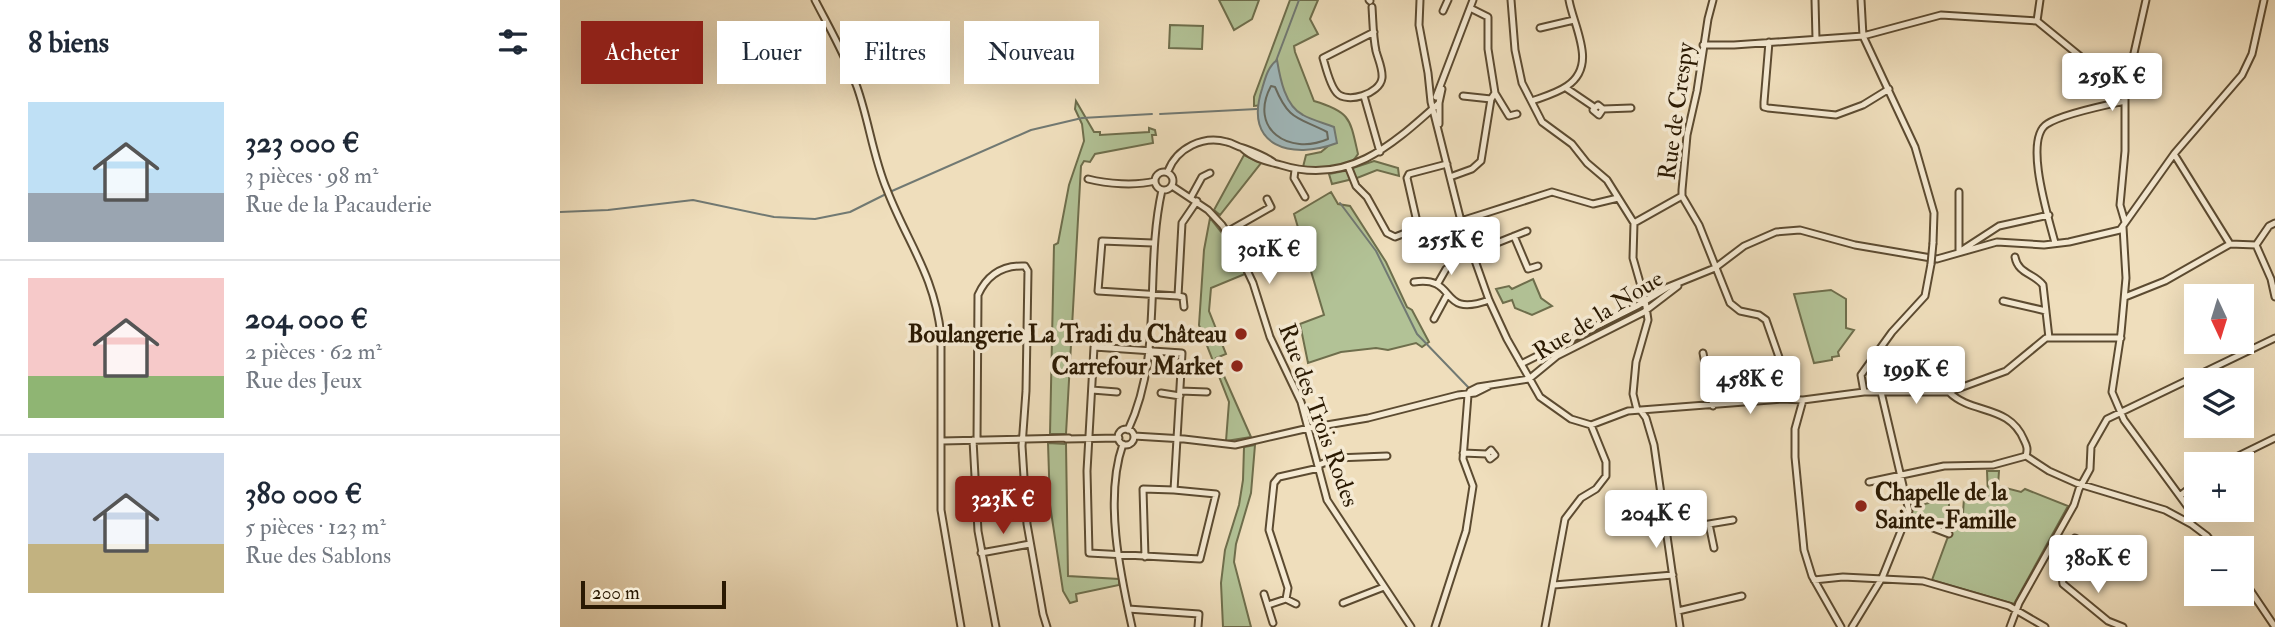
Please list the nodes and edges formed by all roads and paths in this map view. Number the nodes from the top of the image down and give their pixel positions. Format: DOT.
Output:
graph roads {
  1 [pos="815,0"];
  2 [pos="1420,0"];
  3 [pos="1448,0"];
  4 [pos="1473,0"];
  5 [pos="1511,0"];
  6 [pos="1713,0"];
  7 [pos="1815,0"];
  8 [pos="1861,0"];
  9 [pos="2040,0"];
  10 [pos="2146,0"];
  11 [pos="2264,0"];
  12 [pos="1571,2"];
  13 [pos="1370,3"];
  14 [pos="1470,8"];
  15 [pos="1443,11"];
  16 [pos="1574,20"];
  17 [pos="2037,21"];
  18 [pos="1541,28"];
  19 [pos="1374,32"];
  20 [pos="1863,36"];
  21 [pos="1816,39"];
  22 [pos="1769,42"];
  23 [pos="1703,46"];
  24 [pos="1429,73"];
  25 [pos="1432,83"];
  26 [pos="1443,83"];
  27 [pos="1566,88"];
  28 [pos="1889,89"];
  29 [pos="2125,93"];
  30 [pos="1364,96"];
  31 [pos="1463,96"];
  32 [pos="1493,96"];
  33 [pos="1532,101"];
  34 [pos="2125,102"];
  35 [pos="1435,103"];
  36 [pos="1631,108"];
  37 [pos="1517,114"];
  38 [pos="1421,118"];
  39 [pos="1440,134"];
  40 [pos="1380,152"];
  41 [pos="2174,154"];
  42 [pos="1447,164"];
  43 [pos="1348,166"];
  44 [pos="1295,170"];
  45 [pos="1168,172"];
  46 [pos="1210,173"];
  47 [pos="1450,177"];
  48 [pos="1088,179"];
  49 [pos="1155,181"];
  50 [pos="1172,186"];
  51 [pos="1161,190"];
  52 [pos="1959,192"];
  53 [pos="1682,196"];
  54 [pos="1305,198"];
  55 [pos="1618,198"];
  56 [pos="1194,199"];
  57 [pos="1268,199"];
  58 [pos="2049,215"];
  59 [pos="1461,220"];
  60 [pos="1634,223"];
  61 [pos="2275,223"];
  62 [pos="2124,224"];
  63 [pos="1993,229"];
  64 [pos="1527,231"];
  65 [pos="1227,232"];
  66 [pos="1514,236"];
  67 [pos="1997,242"];
  68 [pos="1153,243"];
  69 [pos="2055,243"];
  70 [pos="2230,244"];
  71 [pos="2256,245"];
  72 [pos="1472,253"];
  73 [pos="1959,253"];
  74 [pos="2015,257"];
  75 [pos="1538,266"];
  76 [pos="1715,268"];
  77 [pos="1446,270"];
  78 [pos="1685,281"];
  79 [pos="1414,282"];
  80 [pos="1438,283"];
  81 [pos="1152,295"];
  82 [pos="1447,295"];
  83 [pos="1178,296"];
  84 [pos="2125,297"];
  85 [pos="2275,297"];
  86 [pos="1489,300"];
  87 [pos="1645,300"];
  88 [pos="2003,301"];
  89 [pos="1184,307"];
  90 [pos="1647,310"];
  91 [pos="2046,311"];
  92 [pos="1434,319"];
  93 [pos="2049,338"];
  94 [pos="2121,338"];
  95 [pos="2275,338"];
  96 [pos="1150,350"];
  97 [pos="1703,353"];
  98 [pos="1521,364"];
  99 [pos="1529,379"];
  100 [pos="1092,390"];
  101 [pos="1117,391"];
  102 [pos="1207,392"];
  103 [pos="1864,392"];
  104 [pos="1881,392"];
  105 [pos="1949,392"];
  106 [pos="1161,393"];
  107 [pos="1180,393"];
  108 [pos="1468,395"];
  109 [pos="1788,399"];
  110 [pos="1802,400"];
  111 [pos="1713,406"];
  112 [pos="1639,410"];
  113 [pos="2120,412"];
  114 [pos="1591,425"];
  115 [pos="1309,428"];
  116 [pos="1128,430"];
  117 [pos="1134,436"];
  118 [pos="1089,438"];
  119 [pos="1119,438"];
  120 [pos="1177,438"];
  121 [pos="2275,438"];
  122 [pos="1023,439"];
  123 [pos="975,440"];
  124 [pos="942,441"];
  125 [pos="1123,444"];
  126 [pos="2246,452"];
  127 [pos="1463,453"];
  128 [pos="1487,454"];
  129 [pos="1387,456"];
  130 [pos="2026,456"];
  131 [pos="1319,466"];
  132 [pos="1902,476"];
  133 [pos="1869,482"];
  134 [pos="2081,485"];
  135 [pos="1174,491"];
  136 [pos="2184,493"];
  137 [pos="2181,495"];
  138 [pos="2184,500"];
  139 [pos="1907,518"];
  140 [pos="1733,520"];
  141 [pos="2196,522"];
  142 [pos="1709,524"];
  143 [pos="2191,524"];
  144 [pos="2199,529"];
  145 [pos="1667,532"];
  146 [pos="1949,534"];
  147 [pos="2205,536"];
  148 [pos="1030,544"];
  149 [pos="1714,548"];
  150 [pos="2077,550"];
  151 [pos="981,553"];
  152 [pos="1119,555"];
  153 [pos="1145,557"];
  154 [pos="1673,575"];
  155 [pos="1882,578"];
  156 [pos="1814,580"];
  157 [pos="1554,585"];
  158 [pos="1384,587"];
  159 [pos="1264,594"];
  160 [pos="1742,596"];
  161 [pos="2254,596"];
  162 [pos="1286,599"];
  163 [pos="1343,603"];
  164 [pos="1296,604"];
  165 [pos="1268,605"];
  166 [pos="1128,609"];
  167 [pos="2017,609"];
  168 [pos="1678,611"];
  169 [pos="1273,623"];
  170 [pos="961,627"];
  171 [pos="996,627"];
  172 [pos="1048,627"];
  173 [pos="1132,627"];
  174 [pos="1198,627"];
  175 [pos="1411,627"];
  176 [pos="1435,627"];
  177 [pos="1545,627"];
  178 [pos="1680,627"];
  179 [pos="1841,627"];
  180 [pos="1852,627"];
  181 [pos="2010,627"];
  182 [pos="2045,627"];
  183 [pos="2123,627"];
  184 [pos="2275,627"];
  1 -- 124 [label="street"];
  2 -- 24 [label="street"];
  3 -- 15 [label="street"];
  4 -- 14 [label="street"];
  5 -- 33 [label="street"];
  6 -- 23 [label="street, Rue de Crespy"];
  7 -- 21 [label="street"];
  8 -- 20 [label="street"];
  9 -- 17 [label="street"];
  10 -- 29 [label="street"];
  11 -- 41 [label="street"];
  12 -- 16 [label="street"];
  13 -- 19 [label="street"];
  14 -- 26 [label="street"];
  14 -- 32 [label="street"];
  16 -- 18 [label="street"];
  16 -- 27 [label="street"];
  17 -- 20 [label="street"];
  17 -- 29 [label="street"];
  19 -- 30 [label="street"];
  19 -- 30 [label="street"];
  20 -- 21 [label="street"];
  20 -- 28 [label="street"];
  21 -- 22 [label="street"];
  22 -- 23 [label="street"];
  22 -- 28 [label="street"];
  23 -- 53 [label="street, Rue de Crespy"];
  24 -- 25 [label="street"];
  24 -- 35 [label="street"];
  25 -- 26 [label="street"];
  25 -- 35 [label="street"];
  26 -- 35 [label="street"];
  27 -- 33 [label="street"];
  27 -- 36 [label="street"];
  28 -- 103 [label="street, bridge"];
  29 -- 34 [label="street"];
  30 -- 40 [label="street"];
  31 -- 32 [label="street"];
  32 -- 37 [label="street"];
  32 -- 47 [label="street"];
  33 -- 55 [label="street"];
  34 -- 58 [label="street"];
  34 -- 62 [label="street"];
  35 -- 38 [label="street"];
  35 -- 38 [label="street"];
  35 -- 39 [label="street"];
  35 -- 39 [label="street"];
  38 -- 40 [label="street"];
  39 -- 42 [label="street"];
  40 -- 43 [label="street"];
  41 -- 62 [label="street"];
  41 -- 70 [label="street"];
  42 -- 43 [label="street"];
  42 -- 47 [label="street"];
  43 -- 44 [label="street"];
  44 -- 45 [label="street"];
  44 -- 54 [label="street"];
  45 -- 49 [label="street"];
  45 -- 50 [label="street"];
  46 -- 56 [label="street"];
  47 -- 59 [label="street"];
  48 -- 49 [label="street"];
  49 -- 51 [label="street"];
  50 -- 51 [label="street"];
  50 -- 56 [label="street, Rue des Trois Rodes"];
  51 -- 68 [label="street"];
  52 -- 73 [label="street"];
  53 -- 60 [label="street"];
  53 -- 76 [label="street, Rue de Crespy"];
  55 -- 59 [label="street"];
  55 -- 60 [label="street"];
  56 -- 65 [label="street, Rue des Trois Rodes"];
  56 -- 83 [label="street"];
  57 -- 65 [label="street"];
  58 -- 63 [label="street, Rue de la Noue"];
  58 -- 69 [label="street"];
  59 -- 72 [label="street"];
  60 -- 87 [label="street"];
  61 -- 71 [label="street"];
  62 -- 69 [label="street, Rue de la Noue"];
  62 -- 84 [label="street"];
  63 -- 67 [label="street"];
  63 -- 73 [label="street, Rue de la Noue"];
  64 -- 66 [label="street"];
  65 -- 115 [label="street, Rue des Trois Rodes"];
  66 -- 72 [label="street"];
  66 -- 75 [label="street"];
  67 -- 69 [label="street, Rue de la Noue"];
  67 -- 73 [label="street, Rue de la Noue"];
  68 -- 81 [label="street"];
  68 -- 81 [label="street"];
  70 -- 71 [label="street"];
  70 -- 84 [label="street"];
  71 -- 85 [label="street"];
  72 -- 86 [label="street"];
  73 -- 76 [label="street, Rue de la Noue"];
  74 -- 91 [label="street"];
  76 -- 78 [label="street, Rue de la Noue"];
  76 -- 109 [label="street, Rue de Crespy"];
  77 -- 80 [label="street"];
  78 -- 87 [label="street, Rue de la Noue"];
  78 -- 90 [label="street, Rue de la Noue"];
  79 -- 80 [label="street"];
  80 -- 82 [label="street"];
  81 -- 83 [label="street"];
  81 -- 96 [label="street"];
  82 -- 86 [label="street"];
  82 -- 92 [label="street"];
  83 -- 89 [label="street"];
  84 -- 94 [label="street"];
  86 -- 98 [label="street"];
  87 -- 90 [label="street"];
  87 -- 98 [label="street, Rue de la Noue"];
  88 -- 91 [label="street"];
  90 -- 99 [label="street, Rue de la Noue"];
  90 -- 112 [label="street"];
  91 -- 93 [label="street"];
  93 -- 94 [label="street"];
  93 -- 105 [label="street"];
  94 -- 113 [label="street"];
  95 -- 113 [label="street"];
  96 -- 100 [label="street"];
  96 -- 107 [label="street"];
  96 -- 116 [label="street"];
  97 -- 111 [label="street"];
  98 -- 99 [label="street"];
  99 -- 108 [label="street"];
  99 -- 114 [label="street"];
  100 -- 101 [label="street"];
  100 -- 118 [label="street"];
  102 -- 107 [label="street"];
  103 -- 104 [label="street"];
  103 -- 110 [label="street"];
  104 -- 105 [label="street"];
  104 -- 132 [label="street"];
  105 -- 130 [label="street"];
  106 -- 107 [label="street"];
  107 -- 120 [label="street"];
  108 -- 115 [label="street"];
  108 -- 127 [label="street"];
  109 -- 110 [label="street"];
  109 -- 111 [label="street"];
  110 -- 156 [label="street"];
  111 -- 112 [label="street"];
  112 -- 114 [label="street"];
  112 -- 145 [label="street"];
  113 -- 134 [label="street"];
  113 -- 137 [label="street"];
  114 -- 157 [label="street"];
  115 -- 120 [label="street"];
  115 -- 131 [label="street, Rue des Trois Rodes"];
  116 -- 117 [label="street"];
  116 -- 119 [label="street"];
  117 -- 120 [label="street"];
  117 -- 125 [label="street"];
  118 -- 119 [label="street"];
  118 -- 122 [label="street"];
  118 -- 152 [label="street"];
  119 -- 125 [label="street"];
  120 -- 135 [label="street"];
  121 -- 126 [label="street"];
  122 -- 123 [label="street"];
  122 -- 123 [label="street"];
  122 -- 148 [label="street"];
  123 -- 124 [label="street"];
  123 -- 151 [label="street"];
  124 -- 170 [label="street"];
  125 -- 152 [label="street"];
  127 -- 128 [label="street"];
  127 -- 176 [label="street"];
  129 -- 131 [label="street"];
  130 -- 132 [label="street"];
  130 -- 134 [label="street"];
  131 -- 158 [label="street, Rue des Trois Rodes"];
  131 -- 162 [label="street"];
  132 -- 133 [label="street"];
  132 -- 139 [label="street"];
  134 -- 143 [label="street"];
  134 -- 167 [label="street"];
  135 -- 153 [label="street"];
  135 -- 153 [label="street"];
  136 -- 137 [label="street"];
  137 -- 138 [label="street"];
  139 -- 146 [label="street"];
  139 -- 155 [label="street"];
  140 -- 142 [label="street"];
  141 -- 144 [label="street"];
  142 -- 145 [label="street"];
  142 -- 149 [label="street"];
  143 -- 144 [label="street"];
  144 -- 147 [label="street"];
  145 -- 154 [label="street"];
  148 -- 151 [label="street"];
  148 -- 172 [label="street"];
  150 -- 183 [label="street"];
  151 -- 171 [label="street"];
  152 -- 153 [label="street"];
  152 -- 166 [label="street"];
  154 -- 157 [label="street"];
  154 -- 168 [label="street"];
  155 -- 156 [label="street"];
  155 -- 167 [label="street"];
  155 -- 180 [label="street"];
  156 -- 179 [label="street"];
  157 -- 177 [label="street"];
  158 -- 163 [label="street"];
  158 -- 175 [label="street, Rue des Trois Rodes"];
  159 -- 165 [label="street"];
  160 -- 168 [label="street"];
  161 -- 184 [label="street"];
  162 -- 164 [label="street"];
  162 -- 165 [label="street"];
  165 -- 169 [label="street"];
  166 -- 173 [label="street"];
  166 -- 174 [label="street"];
  167 -- 181 [label="street"];
  167 -- 182 [label="street"];
  168 -- 178 [label="street"];
}
